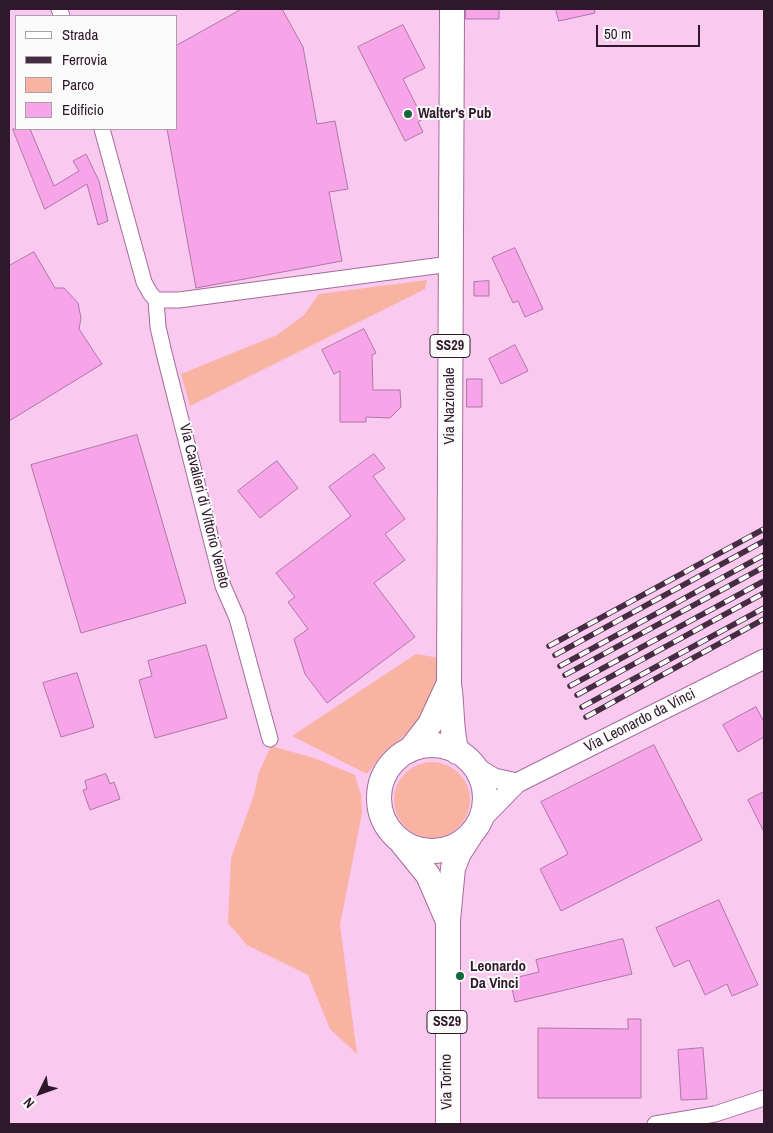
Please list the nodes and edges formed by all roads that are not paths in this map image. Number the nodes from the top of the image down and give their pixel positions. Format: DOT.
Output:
graph roads {
  1 [pos="452,9"];
  2 [pos="102,130"];
  3 [pos="450,264"];
  4 [pos="156,300"];
  5 [pos="764,659"];
  6 [pos="449,684"];
  7 [pos="270,739"];
  8 [pos="410,750"];
  9 [pos="466,759"];
  10 [pos="516,783"];
  11 [pos="476,827"];
  12 [pos="402,842"];
  13 [pos="448,920"];
  14 [pos="764,1098"];
  15 [pos="448,1124"];
  16 [pos="655,1124"];
  1 -- 3 [label="main road, Via Nazionale / SS29"];
  2 -- 4 [label="street, Via Cavalieri di Vittorio Veneto"];
  3 -- 4 [label="street"];
  3 -- 6 [label="main road, Via Nazionale / SS29"];
  4 -- 7 [label="street, Via Cavalieri di Vittorio Veneto"];
  5 -- 10 [label="street, Via Leonardo da Vinci"];
  6 -- 8 [label="main road, Via Nazionale / SS29"];
  6 -- 9 [label="main road, Via Nazionale / SS29"];
  8 -- 9 [label="main road"];
  8 -- 12 [label="main road"];
  9 -- 10 [label="street"];
  9 -- 11 [label="main road"];
  10 -- 11 [label="street, Via Leonardo da Vinci"];
  11 -- 12 [label="main road"];
  11 -- 13 [label="main road, Via Torino / SS29"];
  12 -- 13 [label="main road, Via Torino / SS29"];
  13 -- 15 [label="main road, Via Torino / SS29"];
  14 -- 16 [label="street"];
}
